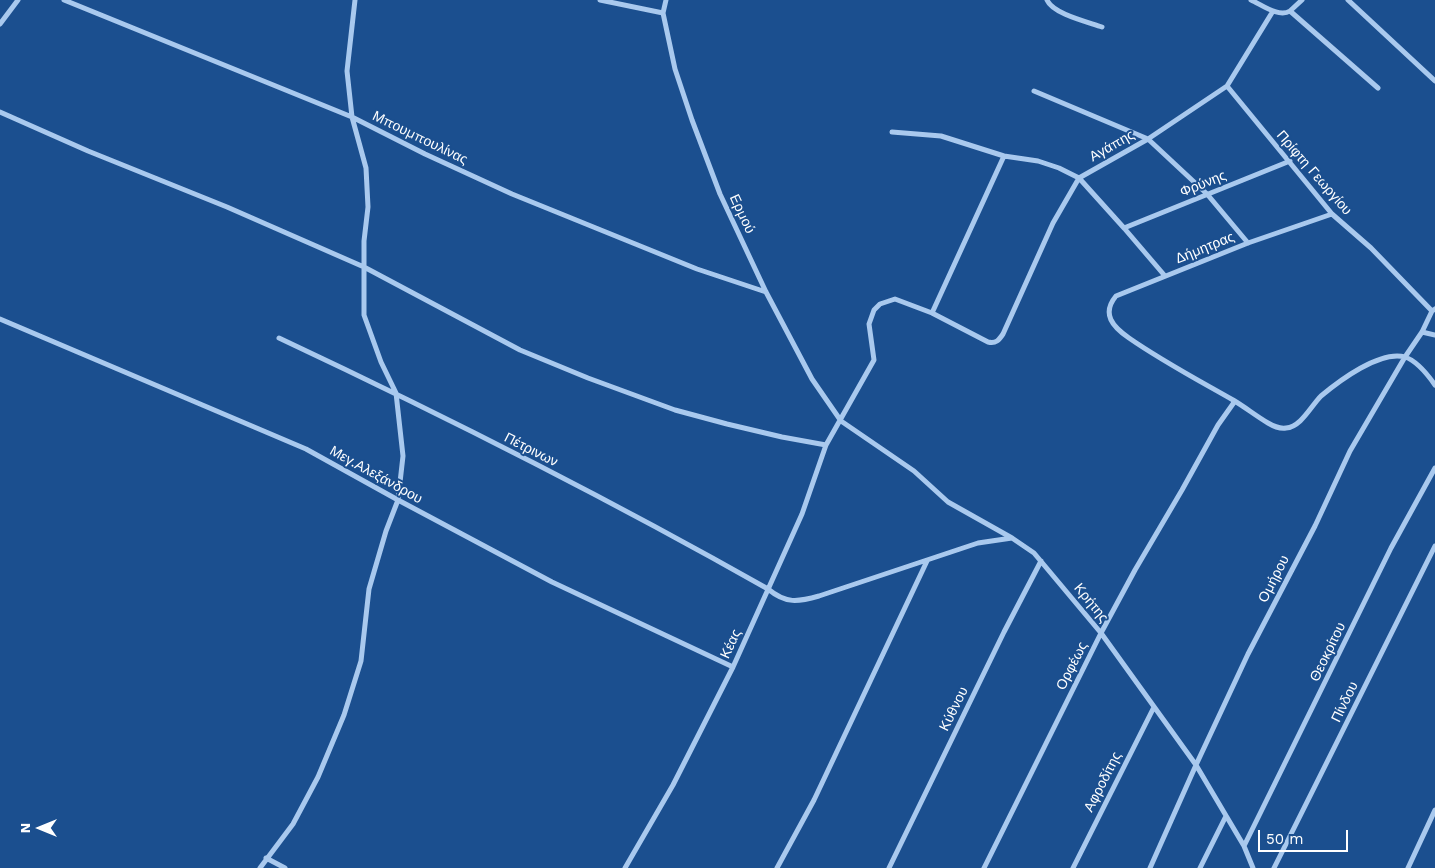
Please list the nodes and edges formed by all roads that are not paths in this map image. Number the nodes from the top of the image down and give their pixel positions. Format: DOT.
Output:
graph roads {
  1 [pos="18,0"];
  2 [pos="64,0"];
  3 [pos="355,0"];
  4 [pos="600,0"];
  5 [pos="666,0"];
  6 [pos="1047,0"];
  7 [pos="1251,0"];
  8 [pos="1302,0"];
  9 [pos="1348,0"];
  10 [pos="1273,11"];
  11 [pos="1290,11"];
  12 [pos="663,13"];
  13 [pos="0,24"];
  14 [pos="1102,27"];
  15 [pos="1435,81"];
  16 [pos="1227,86"];
  17 [pos="1378,88"];
  18 [pos="1034,91"];
  19 [pos="0,112"];
  20 [pos="352,117"];
  21 [pos="892,132"];
  22 [pos="1148,139"];
  23 [pos="1004,156"];
  24 [pos="1290,162"];
  25 [pos="1079,178"];
  26 [pos="1207,194"];
  27 [pos="1332,214"];
  28 [pos="1124,228"];
  29 [pos="1248,243"];
  30 [pos="364,267"];
  31 [pos="1166,276"];
  32 [pos="766,292"];
  33 [pos="1434,310"];
  34 [pos="932,313"];
  35 [pos="0,319"];
  36 [pos="1422,332"];
  37 [pos="1003,334"];
  38 [pos="1435,335"];
  39 [pos="279,338"];
  40 [pos="1404,357"];
  41 [pos="1435,385"];
  42 [pos="396,393"];
  43 [pos="1235,402"];
  44 [pos="841,421"];
  45 [pos="826,445"];
  46 [pos="1435,468"];
  47 [pos="398,500"];
  48 [pos="1012,538"];
  49 [pos="1435,546"];
  50 [pos="927,561"];
  51 [pos="1041,561"];
  52 [pos="768,589"];
  53 [pos="1101,633"];
  54 [pos="732,667"];
  55 [pos="1154,707"];
  56 [pos="1196,765"];
  57 [pos="1435,810"];
  58 [pos="1226,816"];
  59 [pos="1244,846"];
  60 [pos="266,858"];
  61 [pos="260,868"];
  62 [pos="285,868"];
  63 [pos="625,868"];
  64 [pos="777,868"];
  65 [pos="889,868"];
  66 [pos="984,868"];
  67 [pos="1073,868"];
  68 [pos="1150,868"];
  69 [pos="1200,868"];
  70 [pos="1252,868"];
  71 [pos="1274,868"];
  72 [pos="1408,868"];
  1 -- 13 [label="street"];
  2 -- 20 [label="street, Μπουμπουλίνας"];
  3 -- 20 [label="street"];
  4 -- 12 [label="street"];
  5 -- 12 [label="street, Ερμού"];
  6 -- 14 [label="street"];
  7 -- 10 [label="street"];
  8 -- 11 [label="street"];
  9 -- 15 [label="street"];
  10 -- 11 [label="street"];
  10 -- 16 [label="street, Αγάπης"];
  11 -- 17 [label="street"];
  12 -- 32 [label="street, Ερμού"];
  16 -- 22 [label="street, Αγάπης"];
  16 -- 24 [label="street, Πρίφτη Γεωργίου"];
  18 -- 22 [label="street"];
  19 -- 30 [label="street"];
  20 -- 30 [label="street"];
  20 -- 32 [label="street, Μπουμπουλίνας"];
  21 -- 23 [label="street"];
  22 -- 25 [label="street, Αγάπης"];
  22 -- 26 [label="street"];
  23 -- 25 [label="street"];
  23 -- 34 [label="street"];
  24 -- 26 [label="street, Φρύνης"];
  24 -- 27 [label="street, Πρίφτη Γεωργίου"];
  25 -- 28 [label="street"];
  25 -- 37 [label="street, Αγάπης"];
  26 -- 28 [label="street, Φρύνης"];
  26 -- 29 [label="street"];
  27 -- 29 [label="street, Δήμητρας"];
  27 -- 33 [label="street, Πρίφτη Γεωργίου"];
  28 -- 31 [label="street"];
  29 -- 31 [label="street, Δήμητρας"];
  30 -- 42 [label="street"];
  30 -- 45 [label="street"];
  31 -- 43 [label="street, Δήμητρας"];
  32 -- 44 [label="street, Ερμού"];
  33 -- 36 [label="street, Ομήρου"];
  34 -- 37 [label="street, Κέας"];
  34 -- 44 [label="street, Κέας"];
  35 -- 47 [label="street, Μεγ.Αλεξάνδρου"];
  36 -- 38 [label="street"];
  36 -- 40 [label="street, Ομήρου"];
  39 -- 42 [label="street, Πέτρινων"];
  40 -- 41 [label="street"];
  40 -- 43 [label="street"];
  40 -- 56 [label="street, Ομήρου"];
  42 -- 47 [label="street"];
  42 -- 52 [label="street, Πέτρινων"];
  43 -- 53 [label="street, Ορφέως"];
  44 -- 45 [label="street, Κέας"];
  44 -- 48 [label="street, Κρήτης"];
  45 -- 52 [label="street, Κέας"];
  46 -- 59 [label="street, Θεοκρίτου"];
  47 -- 54 [label="street, Μεγ.Αλεξάνδρου"];
  47 -- 60 [label="street"];
  48 -- 50 [label="street, Πέτρινων"];
  48 -- 51 [label="street, Κρήτης"];
  49 -- 71 [label="street, Πίνδου"];
  50 -- 52 [label="street, Πέτρινων"];
  50 -- 64 [label="street"];
  51 -- 53 [label="street, Κρήτης"];
  51 -- 65 [label="street, Κύθνου"];
  52 -- 54 [label="street, Κέας"];
  53 -- 55 [label="street, Κρήτης"];
  53 -- 66 [label="street, Ορφέως"];
  54 -- 63 [label="street, Κέας"];
  55 -- 56 [label="street, Κρήτης"];
  55 -- 67 [label="street, Αφροδίτης"];
  56 -- 58 [label="street, Κρήτης"];
  56 -- 68 [label="street, Ομήρου"];
  57 -- 72 [label="street"];
  58 -- 59 [label="street, Κρήτης"];
  58 -- 69 [label="street"];
  59 -- 70 [label="street, Κρήτης"];
  60 -- 61 [label="street"];
  60 -- 62 [label="street"];
}
